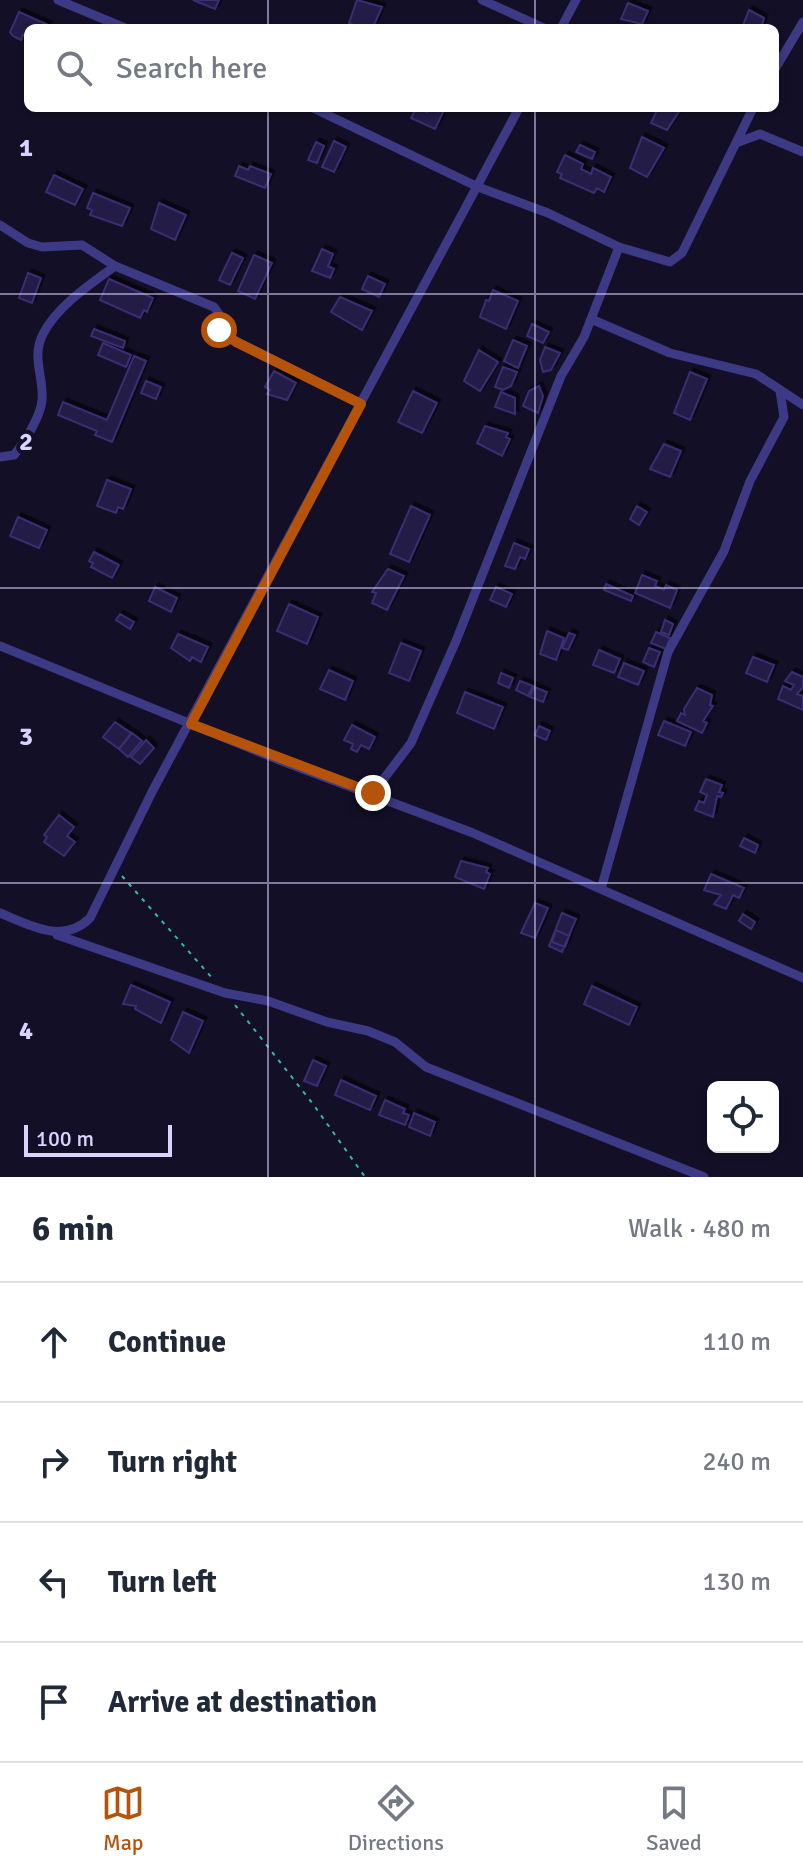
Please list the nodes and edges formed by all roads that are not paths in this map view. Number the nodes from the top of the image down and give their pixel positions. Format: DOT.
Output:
graph roads {
  1 [pos="58,0"];
  2 [pos="482,0"];
  3 [pos="576,0"];
  4 [pos="803,22"];
  5 [pos="115,24"];
  6 [pos="535,24"];
  7 [pos="563,24"];
  8 [pos="779,62"];
  9 [pos="321,112"];
  10 [pos="517,112"];
  11 [pos="751,112"];
  12 [pos="731,148"];
  13 [pos="803,152"];
  14 [pos="478,187"];
  15 [pos="0,225"];
  16 [pos="619,247"];
  17 [pos="115,266"];
  18 [pos="591,319"];
  19 [pos="780,391"];
  20 [pos="361,404"];
  21 [pos="803,405"];
  22 [pos="0,457"];
  23 [pos="0,646"];
  24 [pos="191,724"];
  25 [pos="373,793"];
  26 [pos="601,889"];
  27 [pos="0,913"];
  28 [pos="50,932"];
  29 [pos="803,978"];
  30 [pos="704,1177"];
  1 -- 5 [label="street"];
  2 -- 6 [label="street"];
  3 -- 7 [label="street"];
  4 -- 8 [label="street"];
  9 -- 14 [label="street"];
  10 -- 14 [label="street"];
  11 -- 12 [label="street"];
  12 -- 13 [label="street"];
  12 -- 16 [label="street"];
  14 -- 16 [label="street"];
  14 -- 20 [label="street"];
  15 -- 17 [label="street"];
  16 -- 18 [label="street"];
  17 -- 20 [label="street"];
  17 -- 22 [label="street"];
  18 -- 19 [label="street"];
  18 -- 25 [label="street"];
  19 -- 21 [label="street"];
  19 -- 26 [label="street"];
  20 -- 24 [label="street"];
  23 -- 24 [label="street"];
  24 -- 25 [label="street"];
  24 -- 28 [label="street"];
  25 -- 26 [label="street"];
  26 -- 29 [label="street"];
  27 -- 28 [label="street"];
  28 -- 30 [label="street"];
}
